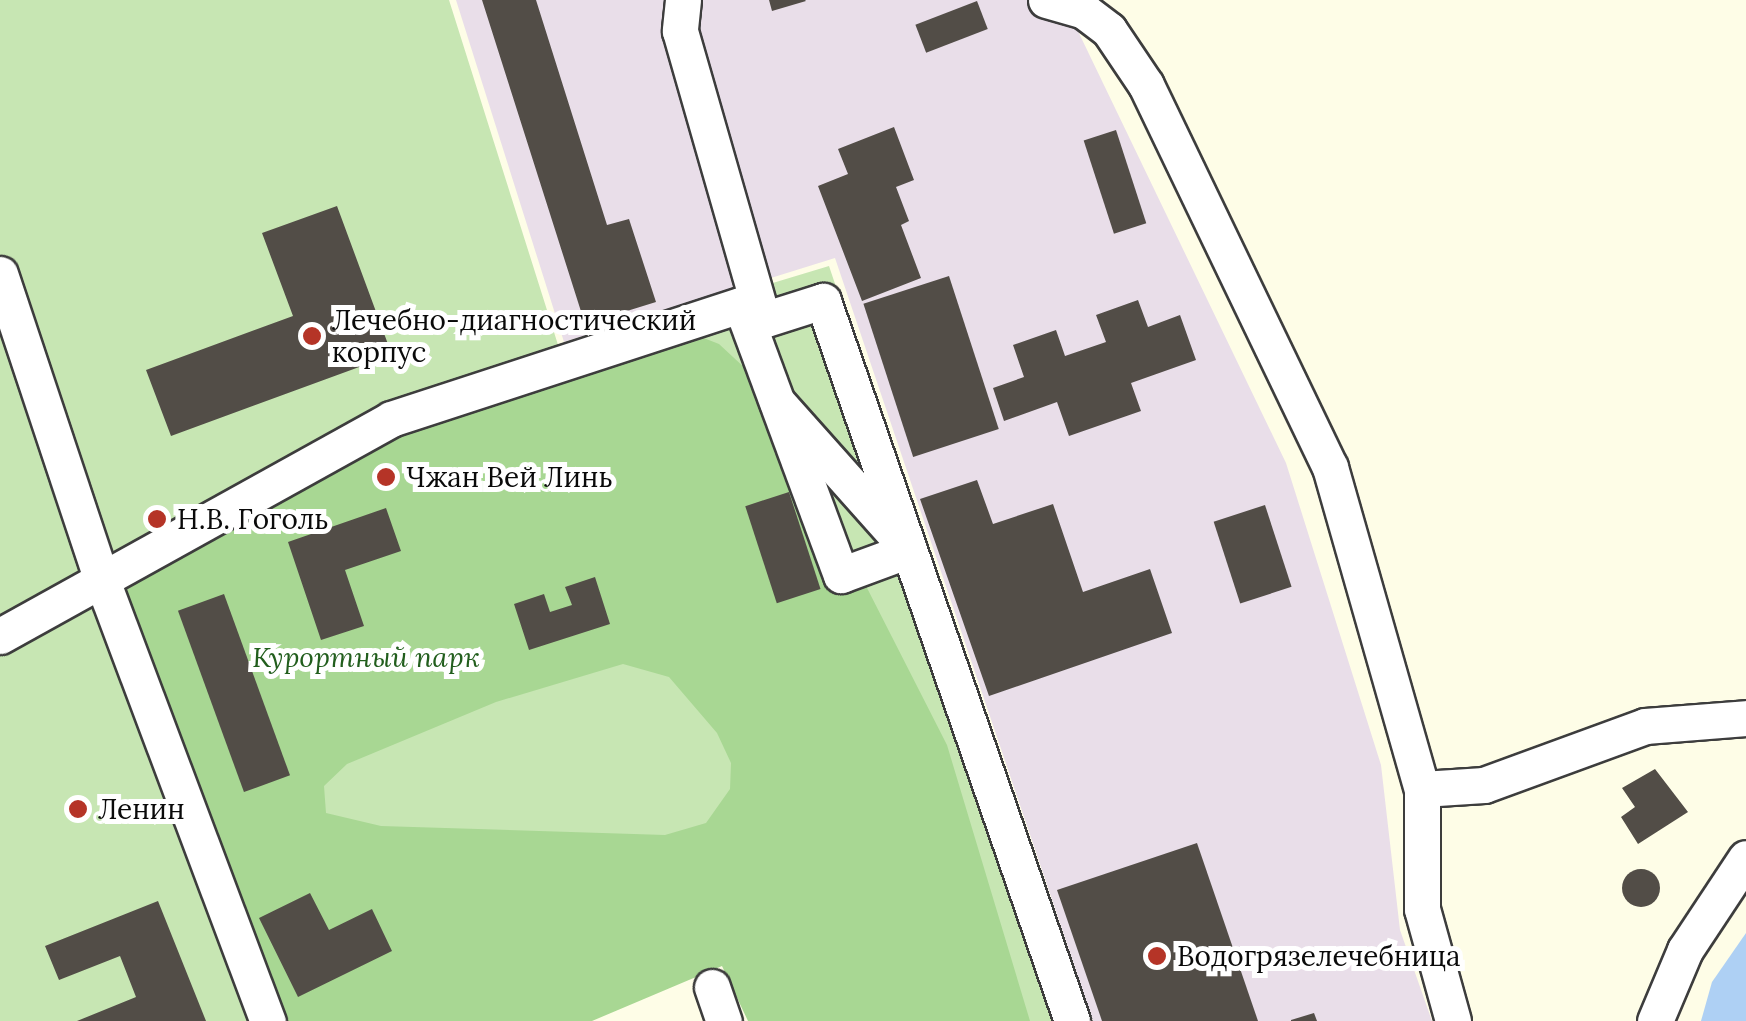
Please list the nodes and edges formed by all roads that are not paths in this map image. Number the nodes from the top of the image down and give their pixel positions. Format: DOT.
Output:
graph roads {
  1 [pos="683,0"];
  2 [pos="1046,0"];
  3 [pos="0,274"];
  4 [pos="748,303"];
  5 [pos="778,402"];
  6 [pos="909,550"];
  7 [pos="100,575"];
  8 [pos="0,636"];
  9 [pos="1746,718"];
  10 [pos="1422,788"];
  11 [pos="1746,858"];
  12 [pos="712,986"];
  13 [pos="1662,1016"];
  14 [pos="268,1021"];
  15 [pos="724,1021"];
  16 [pos="1072,1021"];
  17 [pos="1452,1021"];
  1 -- 4 [label="lane"];
  2 -- 10 [label="lane"];
  3 -- 7 [label="lane"];
  4 -- 5 [label="lane"];
  4 -- 6 [label="lane"];
  4 -- 7 [label="lane"];
  5 -- 6 [label="lane"];
  5 -- 6 [label="lane"];
  6 -- 16 [label="lane"];
  7 -- 8 [label="lane"];
  7 -- 14 [label="lane"];
  9 -- 10 [label="lane"];
  10 -- 17 [label="lane"];
  11 -- 13 [label="lane"];
  12 -- 15 [label="lane"];
}
